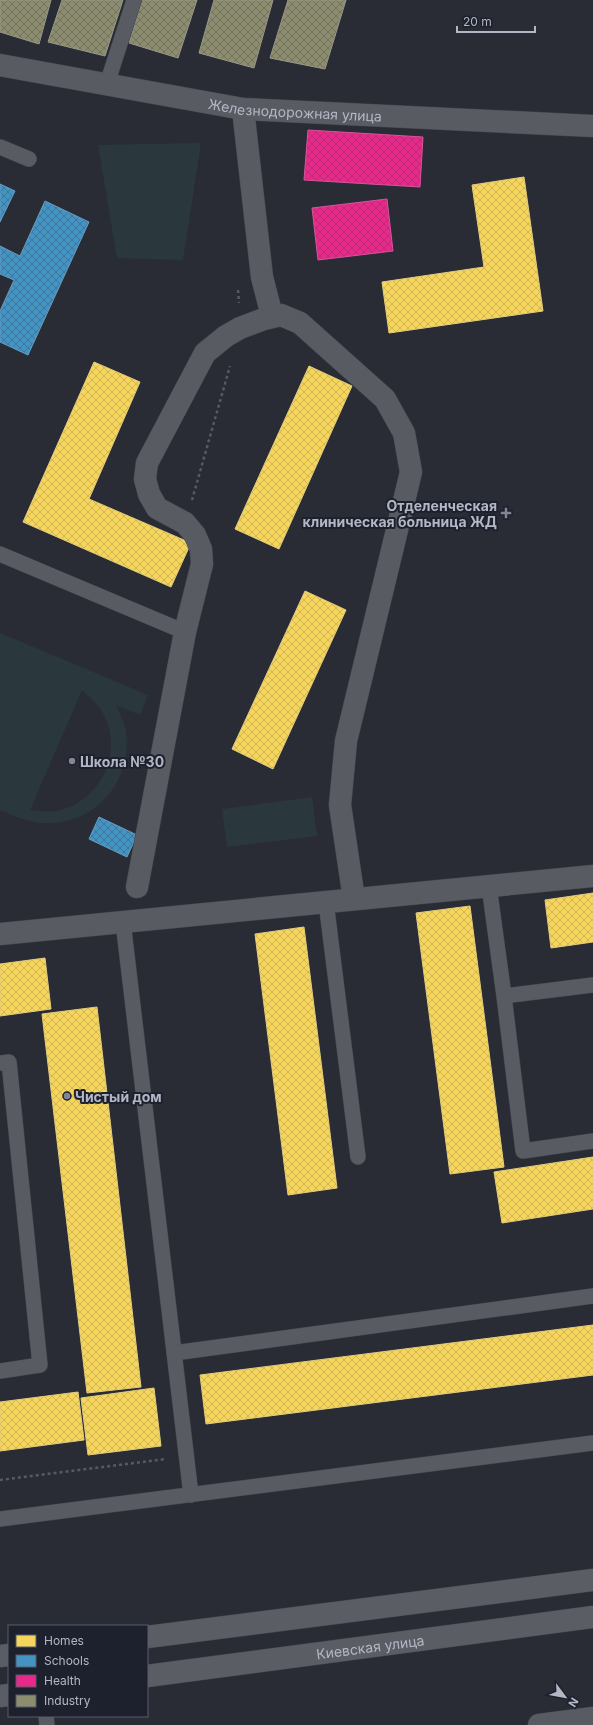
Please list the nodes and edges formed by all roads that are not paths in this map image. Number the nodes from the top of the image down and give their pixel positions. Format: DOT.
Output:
graph roads {
  1 [pos="134,0"];
  2 [pos="0,65"];
  3 [pos="107,84"];
  4 [pos="243,109"];
  5 [pos="593,126"];
  6 [pos="0,147"];
  7 [pos="29,159"];
  8 [pos="272,316"];
  9 [pos="0,554"];
  10 [pos="185,632"];
  11 [pos="593,876"];
  12 [pos="489,886"];
  13 [pos="137,887"];
  14 [pos="354,899"];
  15 [pos="326,902"];
  16 [pos="123,922"];
  17 [pos="0,934"];
  18 [pos="593,985"];
  19 [pos="504,996"];
  20 [pos="0,1063"];
  21 [pos="593,1141"];
  22 [pos="358,1157"];
  23 [pos="593,1296"];
  24 [pos="174,1353"];
  25 [pos="0,1371"];
  26 [pos="593,1443"];
  27 [pos="191,1495"];
  28 [pos="0,1519"];
  29 [pos="593,1580"];
  30 [pos="593,1617"];
  31 [pos="148,1637"];
  32 [pos="148,1676"];
  33 [pos="592,1720"];
  34 [pos="539,1725"];
  1 -- 3 [label="lane"];
  2 -- 3 [label="street, Железнодорожная улица"];
  3 -- 4 [label="street, Железнодорожная улица"];
  4 -- 5 [label="street, Железнодорожная улица"];
  4 -- 8 [label="street"];
  6 -- 7 [label="lane"];
  8 -- 10 [label="street"];
  8 -- 14 [label="street"];
  9 -- 10 [label="lane"];
  10 -- 13 [label="street"];
  11 -- 12 [label="street"];
  12 -- 14 [label="street"];
  12 -- 19 [label="lane"];
  14 -- 15 [label="street"];
  15 -- 16 [label="street"];
  15 -- 22 [label="lane"];
  16 -- 17 [label="street"];
  16 -- 24 [label="lane"];
  18 -- 19 [label="lane"];
  19 -- 21 [label="lane"];
  20 -- 25 [label="lane"];
  23 -- 24 [label="lane"];
  24 -- 27 [label="lane"];
  26 -- 27 [label="lane"];
  27 -- 28 [label="lane"];
  29 -- 31 [label="main road"];
  30 -- 32 [label="main road, Киевская улица"];
  33 -- 34 [label="street"];
}
